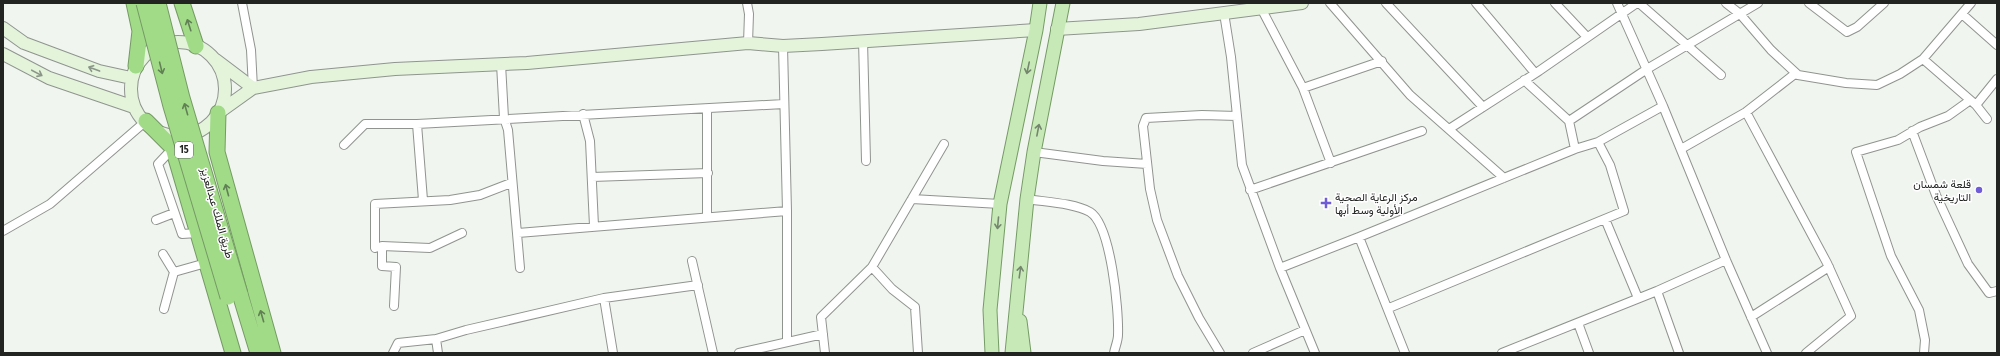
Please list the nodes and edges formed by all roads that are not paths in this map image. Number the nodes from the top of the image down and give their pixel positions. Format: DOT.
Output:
graph roads {
  1 [pos="134,3"];
  2 [pos="144,3"];
  3 [pos="158,3"];
  4 [pos="182,3"];
  5 [pos="242,3"];
  6 [pos="747,3"];
  7 [pos="1040,3"];
  8 [pos="1063,3"];
  9 [pos="1302,3"];
  10 [pos="1330,3"];
  11 [pos="1386,3"];
  12 [pos="1476,3"];
  13 [pos="1555,3"];
  14 [pos="1617,3"];
  15 [pos="1638,3"];
  16 [pos="1726,3"];
  17 [pos="1758,3"];
  18 [pos="1809,3"];
  19 [pos="1884,3"];
  20 [pos="1971,3"];
  21 [pos="1247,5"];
  22 [pos="1261,8"];
  23 [pos="1622,12"];
  24 [pos="1224,13"];
  25 [pos="1740,14"];
  26 [pos="1962,14"];
  27 [pos="3,28"];
  28 [pos="1057,29"];
  29 [pos="1036,30"];
  30 [pos="1587,37"];
  31 [pos="863,40"];
  32 [pos="748,43"];
  33 [pos="1687,45"];
  34 [pos="1997,45"];
  35 [pos="783,46"];
  36 [pos="202,50"];
  37 [pos="3,54"];
  38 [pos="1923,60"];
  39 [pos="1382,61"];
  40 [pos="501,64"];
  41 [pos="1647,69"];
  42 [pos="134,72"];
  43 [pos="1535,73"];
  44 [pos="1796,73"];
  45 [pos="1721,75"];
  46 [pos="1997,79"];
  47 [pos="1524,80"];
  48 [pos="253,88"];
  49 [pos="1303,88"];
  50 [pos="1973,103"];
  51 [pos="784,104"];
  52 [pos="1663,106"];
  53 [pos="134,107"];
  54 [pos="1483,107"];
  55 [pos="707,109"];
  56 [pos="1746,112"];
  57 [pos="218,113"];
  58 [pos="583,114"];
  59 [pos="1236,116"];
  60 [pos="504,118"];
  61 [pos="1987,119"];
  62 [pos="146,121"];
  63 [pos="1569,121"];
  64 [pos="417,124"];
  65 [pos="1449,129"];
  66 [pos="1422,131"];
  67 [pos="1912,131"];
  68 [pos="1598,142"];
  69 [pos="944,144"];
  70 [pos="344,145"];
  71 [pos="173,148"];
  72 [pos="1575,149"];
  73 [pos="1681,150"];
  74 [pos="1034,152"];
  75 [pos="866,161"];
  76 [pos="1331,163"];
  77 [pos="1147,164"];
  78 [pos="708,173"];
  79 [pos="592,177"];
  80 [pos="1504,178"];
  81 [pos="511,183"];
  82 [pos="1250,190"];
  83 [pos="912,199"];
  84 [pos="1027,199"];
  85 [pos="423,200"];
  86 [pos="1000,204"];
  87 [pos="787,211"];
  88 [pos="174,213"];
  89 [pos="707,217"];
  90 [pos="1605,219"];
  91 [pos="156,220"];
  92 [pos="594,226"];
  93 [pos="3,231"];
  94 [pos="198,233"];
  95 [pos="462,233"];
  96 [pos="518,233"];
  97 [pos="1359,238"];
  98 [pos="382,246"];
  99 [pos="164,254"];
  100 [pos="1726,260"];
  101 [pos="692,261"];
  102 [pos="206,263"];
  103 [pos="872,267"];
  104 [pos="520,268"];
  105 [pos="1280,268"];
  106 [pos="1829,268"];
  107 [pos="174,272"];
  108 [pos="698,285"];
  109 [pos="1657,291"];
  110 [pos="1997,291"];
  111 [pos="234,295"];
  112 [pos="1016,297"];
  113 [pos="604,298"];
  114 [pos="1638,298"];
  115 [pos="394,306"];
  116 [pos="1389,308"];
  117 [pos="164,309"];
  118 [pos="990,310"];
  119 [pos="1751,316"];
  120 [pos="1578,323"];
  121 [pos="1306,330"];
  122 [pos="823,334"];
  123 [pos="436,339"];
  124 [pos="787,342"];
  125 [pos="233,353"];
  126 [pos="243,353"];
  127 [pos="258,353"];
  128 [pos="273,353"];
  129 [pos="393,353"];
  130 [pos="438,353"];
  131 [pos="613,353"];
  132 [pos="713,353"];
  133 [pos="739,353"];
  134 [pos="825,353"];
  135 [pos="918,353"];
  136 [pos="986,353"];
  137 [pos="992,353"];
  138 [pos="1012,353"];
  139 [pos="1024,353"];
  140 [pos="1114,353"];
  141 [pos="1220,353"];
  142 [pos="1253,353"];
  143 [pos="1315,353"];
  144 [pos="1405,353"];
  145 [pos="1502,353"];
  146 [pos="1589,353"];
  147 [pos="1679,353"];
  148 [pos="1767,353"];
  149 [pos="1806,353"];
  150 [pos="1924,353"];
  1 -- 42 [label="highway"];
  2 -- 111 [label="highway, طريق الملك عبدالعزيز / 15, one-way, bridge"];
  111 -- 3 [label="highway, طريق الملك عبدالعزيز / 15, one-way, bridge"];
  36 -- 4 [label="highway, one-way"];
  5 -- 48 [label="street"];
  6 -- 32 [label="street"];
  7 -- 29 [label="main road"];
  8 -- 28 [label="main road"];
  9 -- 22 [label="street"];
  10 -- 39 [label="street"];
  11 -- 54 [label="street"];
  12 -- 43 [label="street"];
  13 -- 30 [label="street"];
  14 -- 23 [label="street"];
  15 -- 23 [label="street"];
  15 -- 33 [label="street"];
  16 -- 25 [label="street"];
  17 -- 25 [label="street"];
  18 -- 19 [label="street"];
  20 -- 26 [label="street"];
  21 -- 22 [label="street"];
  21 -- 24 [label="street"];
  22 -- 49 [label="street"];
  23 -- 30 [label="street"];
  23 -- 41 [label="street"];
  24 -- 28 [label="street"];
  24 -- 59 [label="street"];
  25 -- 33 [label="street"];
  25 -- 44 [label="street"];
  26 -- 34 [label="street"];
  26 -- 38 [label="street"];
  42 -- 27 [label="street, one-way"];
  74 -- 28 [label="main road, one-way"];
  29 -- 31 [label="street"];
  29 -- 86 [label="main road, one-way"];
  30 -- 43 [label="street"];
  31 -- 35 [label="street"];
  31 -- 75 [label="street"];
  32 -- 35 [label="street"];
  32 -- 40 [label="street"];
  33 -- 41 [label="street"];
  33 -- 45 [label="street"];
  35 -- 51 [label="street"];
  36 -- 42 [label="street"];
  36 -- 48 [label="street"];
  36 -- 57 [label="street"];
  37 -- 53 [label="street, one-way"];
  38 -- 44 [label="street"];
  38 -- 50 [label="street"];
  39 -- 49 [label="street"];
  39 -- 65 [label="street"];
  40 -- 48 [label="street"];
  40 -- 60 [label="street"];
  41 -- 52 [label="street"];
  41 -- 63 [label="street"];
  42 -- 53 [label="street"];
  43 -- 47 [label="street"];
  44 -- 56 [label="street"];
  46 -- 50 [label="street"];
  47 -- 54 [label="street"];
  47 -- 63 [label="street"];
  48 -- 57 [label="street"];
  49 -- 76 [label="street"];
  50 -- 61 [label="street"];
  50 -- 67 [label="street"];
  51 -- 55 [label="street"];
  51 -- 87 [label="street"];
  52 -- 68 [label="street"];
  52 -- 73 [label="street"];
  53 -- 62 [label="street"];
  54 -- 65 [label="street"];
  55 -- 58 [label="street"];
  55 -- 78 [label="street"];
  56 -- 73 [label="street"];
  56 -- 106 [label="street"];
  57 -- 62 [label="street"];
  128 -- 57 [label="highway, one-way"];
  58 -- 60 [label="street"];
  58 -- 79 [label="street"];
  59 -- 77 [label="street"];
  59 -- 82 [label="street"];
  60 -- 64 [label="street"];
  60 -- 81 [label="street"];
  62 -- 71 [label="highway"];
  62 -- 93 [label="street"];
  63 -- 72 [label="street"];
  64 -- 70 [label="street"];
  64 -- 85 [label="street"];
  65 -- 80 [label="street"];
  66 -- 76 [label="street"];
  67 -- 110 [label="street"];
  67 -- 150 [label="street"];
  68 -- 72 [label="street"];
  68 -- 90 [label="street"];
  69 -- 83 [label="street"];
  71 -- 88 [label="street"];
  71 -- 94 [label="highway"];
  72 -- 80 [label="street"];
  73 -- 100 [label="street"];
  74 -- 77 [label="street"];
  74 -- 84 [label="main road"];
  76 -- 82 [label="street"];
  77 -- 141 [label="street"];
  78 -- 79 [label="street"];
  78 -- 89 [label="street"];
  79 -- 92 [label="street"];
  80 -- 97 [label="street"];
  81 -- 85 [label="street"];
  81 -- 96 [label="street"];
  82 -- 105 [label="street"];
  83 -- 86 [label="street"];
  83 -- 103 [label="street"];
  112 -- 84 [label="main road, one-way"];
  84 -- 140 [label="street"];
  85 -- 98 [label="street"];
  86 -- 118 [label="main road, one-way"];
  87 -- 89 [label="street"];
  87 -- 124 [label="street"];
  88 -- 91 [label="street"];
  88 -- 94 [label="street"];
  89 -- 92 [label="street"];
  90 -- 114 [label="street"];
  90 -- 116 [label="street"];
  92 -- 96 [label="street"];
  94 -- 102 [label="highway"];
  95 -- 98 [label="street"];
  96 -- 104 [label="street"];
  97 -- 105 [label="street"];
  97 -- 116 [label="street"];
  98 -- 115 [label="street"];
  99 -- 107 [label="street"];
  100 -- 109 [label="street"];
  100 -- 119 [label="street"];
  101 -- 108 [label="street"];
  102 -- 107 [label="street"];
  102 -- 125 [label="highway"];
  103 -- 122 [label="street"];
  103 -- 135 [label="street"];
  105 -- 121 [label="street"];
  106 -- 119 [label="street"];
  106 -- 149 [label="street"];
  107 -- 117 [label="street"];
  108 -- 113 [label="street"];
  108 -- 132 [label="street"];
  109 -- 114 [label="street"];
  109 -- 147 [label="street"];
  111 -- 126 [label="highway, طريق الملك عبدالعزيز / 15"];
  111 -- 127 [label="highway, طريق الملك عبدالعزيز / 15"];
  112 -- 138 [label="main road"];
  112 -- 139 [label="main road"];
  113 -- 123 [label="street"];
  113 -- 131 [label="street"];
  114 -- 120 [label="street"];
  116 -- 144 [label="street"];
  118 -- 136 [label="main road"];
  118 -- 137 [label="main road"];
  119 -- 148 [label="street"];
  120 -- 145 [label="street"];
  120 -- 146 [label="street"];
  121 -- 142 [label="street"];
  121 -- 143 [label="street"];
  122 -- 124 [label="street"];
  122 -- 134 [label="street"];
  123 -- 129 [label="street"];
  123 -- 130 [label="street"];
  124 -- 133 [label="street"];
}
